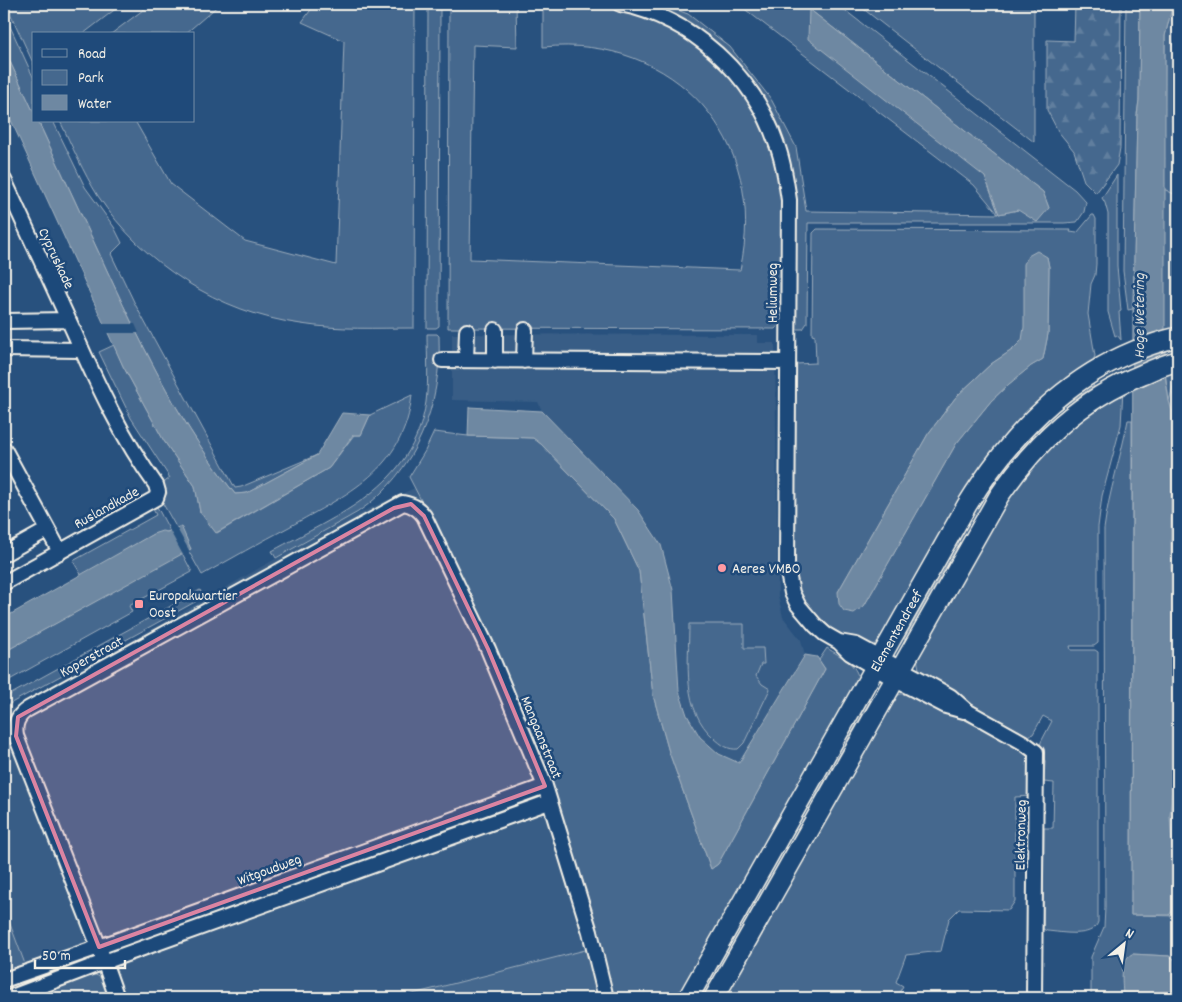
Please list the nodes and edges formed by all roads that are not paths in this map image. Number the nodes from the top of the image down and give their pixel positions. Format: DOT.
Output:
graph roads {
  1 [pos="620,4"];
  2 [pos="4,180"];
  3 [pos="68,320"];
  4 [pos="4,321"];
  5 [pos="496,330"];
  6 [pos="525,330"];
  7 [pos="467,331"];
  8 [pos="1175,338"];
  9 [pos="4,349"];
  10 [pos="81,350"];
  11 [pos="442,360"];
  12 [pos="466,360"];
  13 [pos="495,360"];
  14 [pos="524,361"];
  15 [pos="788,362"];
  16 [pos="1175,362"];
  17 [pos="4,449"];
  18 [pos="411,504"];
  19 [pos="47,530"];
  20 [pos="60,552"];
  21 [pos="4,554"];
  22 [pos="4,583"];
  23 [pos="878,663"];
  24 [pos="897,674"];
  25 [pos="545,786"];
  26 [pos="549,802"];
  27 [pos="99,947"];
  28 [pos="104,962"];
  29 [pos="4,980"];
  30 [pos="9,998"];
  31 [pos="117,998"];
  32 [pos="606,998"];
  33 [pos="688,998"];
  34 [pos="714,998"];
  35 [pos="1034,998"];
  1 -- 15 [label="street, Heliumweg"];
  2 -- 3 [label="street, Cypruskade"];
  3 -- 4 [label="street"];
  3 -- 10 [label="street, Cypruskade"];
  5 -- 13 [label="street"];
  6 -- 14 [label="street"];
  7 -- 12 [label="street"];
  8 -- 23 [label="main road, Elementendreef"];
  9 -- 10 [label="street"];
  10 -- 20 [label="street, Ruslandkade"];
  11 -- 12 [label="street"];
  12 -- 13 [label="street"];
  13 -- 14 [label="street"];
  14 -- 15 [label="street"];
  15 -- 23 [label="street, Heliumweg"];
  16 -- 24 [label="main road, Elementendreef"];
  17 -- 19 [label="street"];
  18 -- 25 [label="street, Mangaanstraat"];
  18 -- 27 [label="street, Koperstraat"];
  19 -- 20 [label="street"];
  19 -- 21 [label="street"];
  20 -- 22 [label="street, Ruslandkade"];
  23 -- 24 [label="street, Heliumweg"];
  23 -- 33 [label="main road, Elementendreef"];
  24 -- 34 [label="main road, Elementendreef"];
  24 -- 35 [label="street, Elektronweg"];
  25 -- 26 [label="street, Mangaanstraat"];
  25 -- 27 [label="street, Witgoudweg"];
  26 -- 28 [label="street"];
  26 -- 32 [label="street, Mangaanstraat"];
  27 -- 28 [label="street, Koperstraat"];
  27 -- 29 [label="street, Witgoudweg"];
  28 -- 30 [label="street"];
  28 -- 31 [label="street, Koperstraat"];
}
